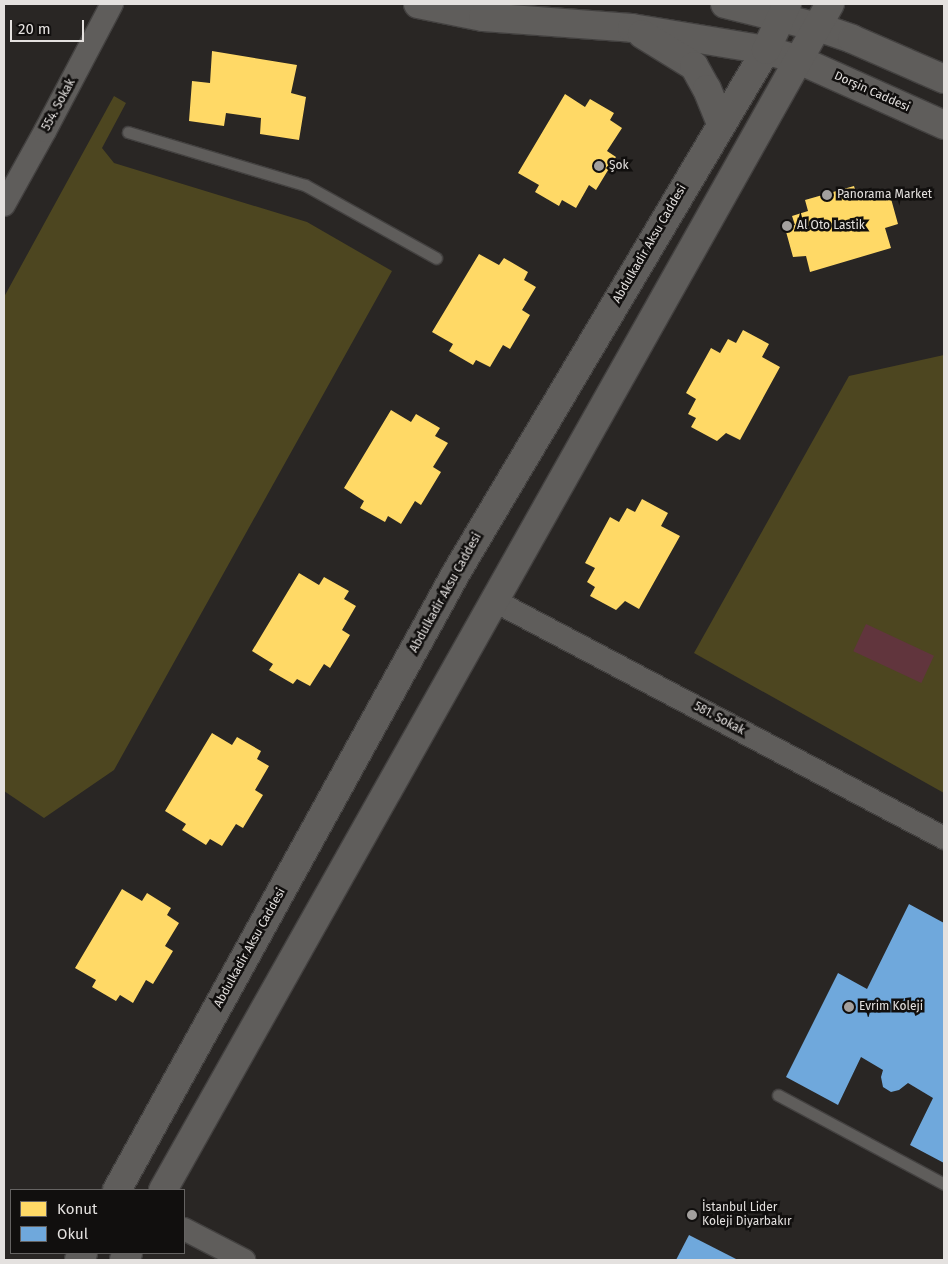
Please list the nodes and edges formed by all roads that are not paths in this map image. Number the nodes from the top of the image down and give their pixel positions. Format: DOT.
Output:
graph roads {
  1 [pos="112,4"];
  2 [pos="418,4"];
  3 [pos="725,4"];
  4 [pos="783,10"];
  5 [pos="824,16"];
  6 [pos="632,28"];
  7 [pos="766,50"];
  8 [pos="800,60"];
  9 [pos="944,80"];
  10 [pos="721,123"];
  11 [pos="944,125"];
  12 [pos="128,132"];
  13 [pos="4,204"];
  14 [pos="436,258"];
  15 [pos="493,600"];
  16 [pos="944,838"];
  17 [pos="778,1095"];
  18 [pos="944,1184"];
  19 [pos="118,1189"];
  20 [pos="163,1189"];
  21 [pos="185,1230"];
  22 [pos="244,1260"];
  1 -- 13 [label="street, 554. Sokak"];
  2 -- 6 [label="main road, Dorşin Caddesi"];
  3 -- 4 [label="main road"];
  4 -- 5 [label="main road"];
  4 -- 7 [label="main road, Abdulkadir Aksu Caddesi"];
  5 -- 8 [label="main road"];
  5 -- 9 [label="main road"];
  6 -- 7 [label="main road, Dorşin Caddesi"];
  6 -- 10 [label="main road"];
  7 -- 8 [label="main road, Dorşin Caddesi"];
  7 -- 10 [label="main road, Abdulkadir Aksu Caddesi"];
  8 -- 11 [label="main road, Dorşin Caddesi"];
  8 -- 15 [label="main road"];
  10 -- 19 [label="main road, Abdulkadir Aksu Caddesi"];
  12 -- 14 [label="lane"];
  15 -- 16 [label="street, 581. Sokak"];
  15 -- 20 [label="main road"];
  17 -- 18 [label="lane"];
  21 -- 22 [label="street"];
}
